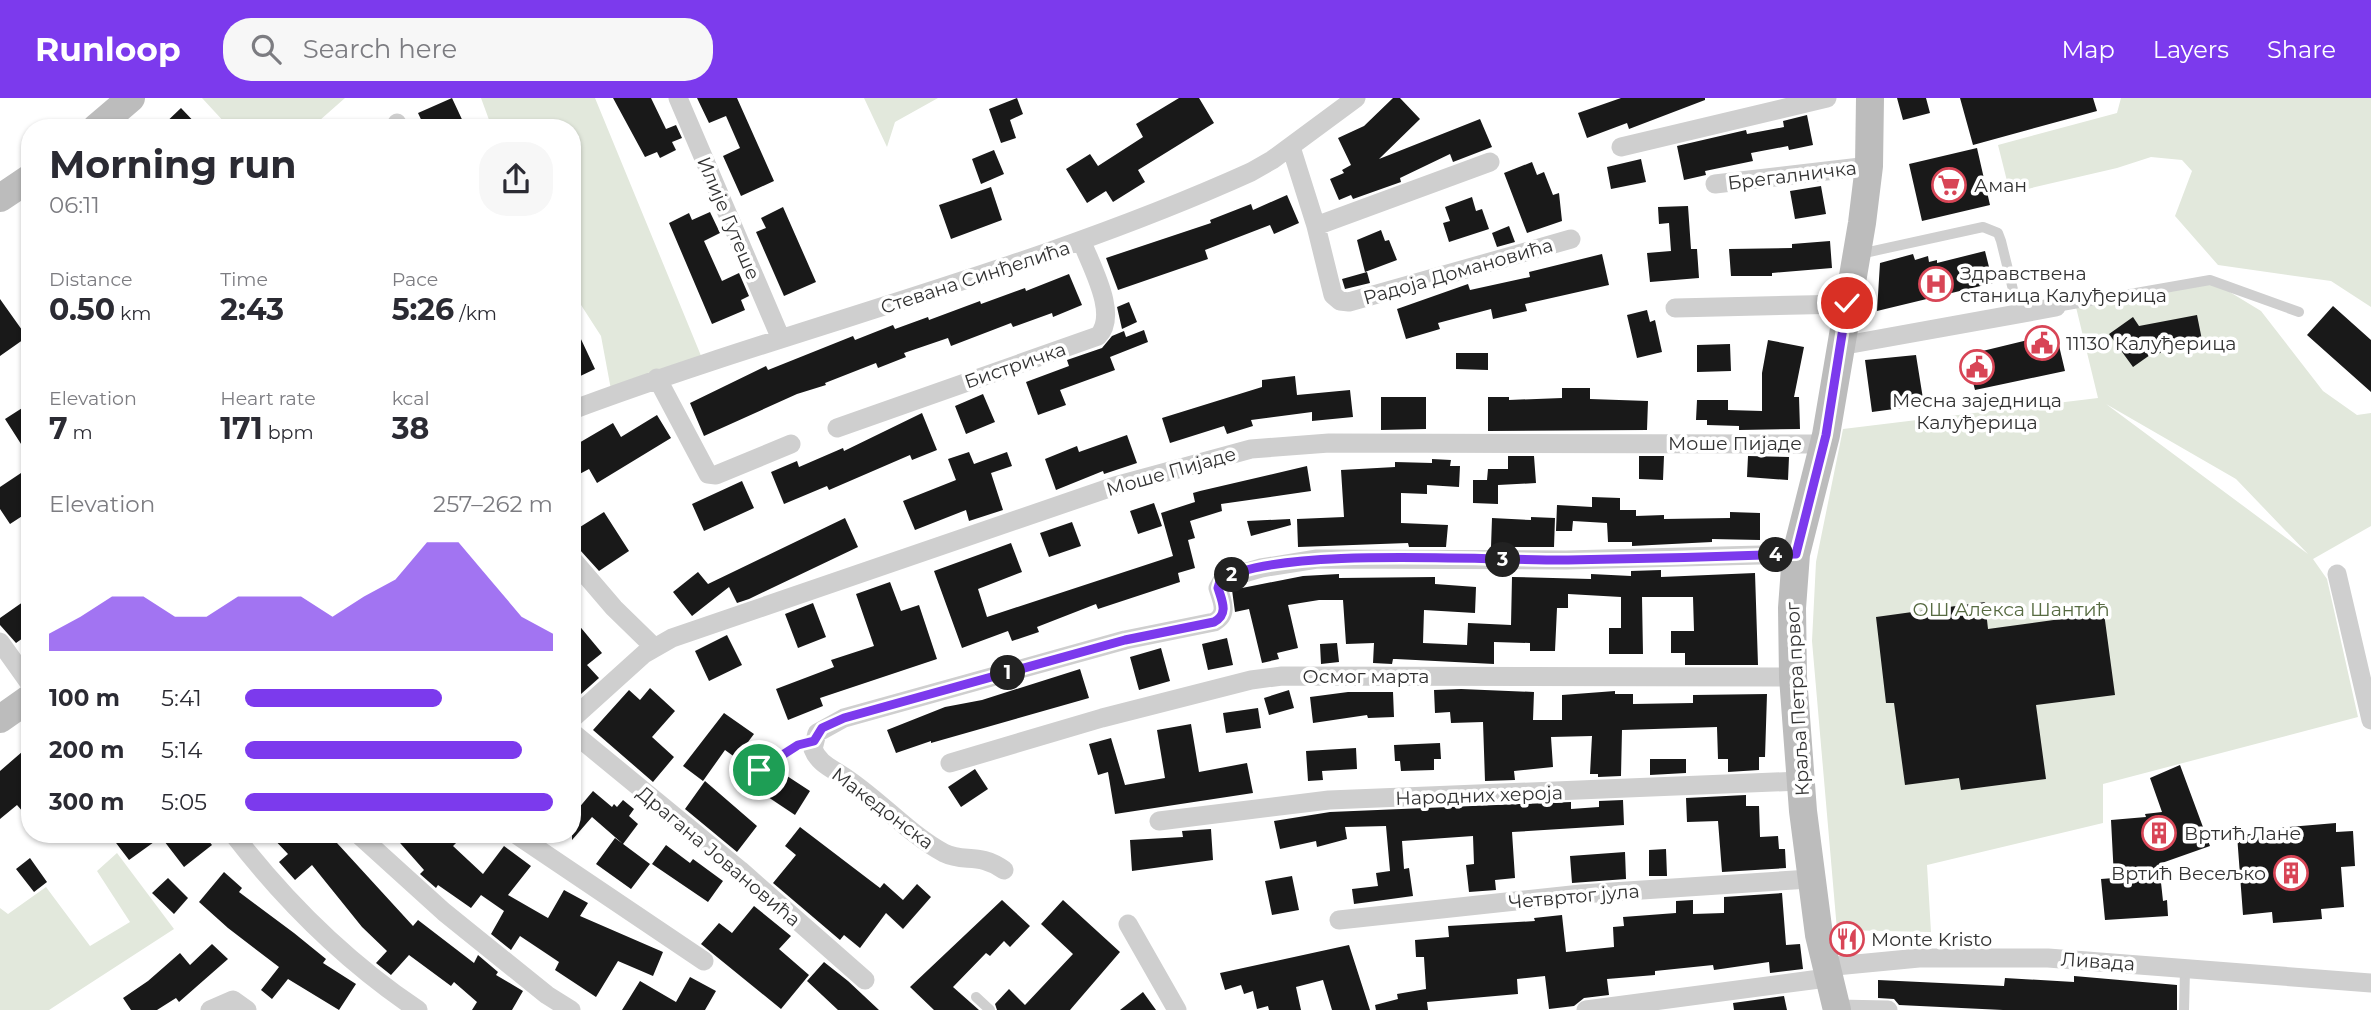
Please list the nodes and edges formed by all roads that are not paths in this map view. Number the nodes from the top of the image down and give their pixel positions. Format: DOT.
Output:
graph roads {
  1 [pos="131,98"];
  2 [pos="678,98"];
  3 [pos="1356,98"];
  4 [pos="1827,98"];
  5 [pos="1870,98"];
  6 [pos="106,119"];
  7 [pos="1620,146"];
  8 [pos="1291,147"];
  9 [pos="1490,162"];
  10 [pos="1869,166"];
  11 [pos="21,184"];
  12 [pos="1715,184"];
  13 [pos="0,198"];
  14 [pos="1316,226"];
  15 [pos="1570,239"];
  16 [pos="1082,242"];
  17 [pos="1856,255"];
  18 [pos="1847,303"];
  19 [pos="2056,307"];
  20 [pos="1675,308"];
  21 [pos="2299,312"];
  22 [pos="2019,314"];
  23 [pos="781,339"];
  24 [pos="1840,346"];
  25 [pos="657,378"];
  26 [pos="581,407"];
  27 [pos="837,428"];
  28 [pos="791,444"];
  29 [pos="1824,444"];
  30 [pos="1796,554"];
  31 [pos="581,570"];
  32 [pos="2337,573"];
  33 [pos="0,642"];
  34 [pos="654,647"];
  35 [pos="2364,650"];
  36 [pos="21,671"];
  37 [pos="1793,677"];
  38 [pos="21,704"];
  39 [pos="581,711"];
  40 [pos="2370,714"];
  41 [pos="0,719"];
  42 [pos="581,739"];
  43 [pos="814,741"];
  44 [pos="950,763"];
  45 [pos="759,770"];
  46 [pos="1800,780"];
  47 [pos="1159,821"];
  48 [pos="240,843"];
  49 [pos="368,843"];
  50 [pos="529,843"];
  51 [pos="1004,870"];
  52 [pos="1810,879"];
  53 [pos="1339,920"];
  54 [pos="1128,924"];
  55 [pos="704,961"];
  56 [pos="2185,970"];
  57 [pos="1826,972"];
  58 [pos="865,980"];
  59 [pos="2371,983"];
  60 [pos="976,997"];
  61 [pos="1837,1009"];
  62 [pos="210,1010"];
  63 [pos="247,1010"];
  64 [pos="418,1010"];
  65 [pos="571,1010"];
  66 [pos="990,1010"];
  67 [pos="1177,1010"];
  68 [pos="1586,1010"];
  69 [pos="1888,1010"];
  70 [pos="2184,1010"];
  1 -- 6 [label="street"];
  2 -- 23 [label="street, Илије Гутеше"];
  3 -- 8 [label="street, Стевана Синђелића"];
  4 -- 7 [label="street"];
  5 -- 10 [label="street, Краља Петра првог"];
  8 -- 14 [label="street, Радоја Домановића"];
  8 -- 16 [label="street, Стевана Синђелића"];
  9 -- 14 [label="street"];
  10 -- 12 [label="street, Брегалничка"];
  10 -- 17 [label="street, Краља Петра првог"];
  11 -- 13 [label="street"];
  14 -- 15 [label="street, Радоја Домановића"];
  16 -- 23 [label="street, Стевана Синђелића"];
  16 -- 27 [label="street, Бистричка"];
  17 -- 18 [label="street, Краља Петра првог"];
  17 -- 22 [label="lane"];
  18 -- 20 [label="street"];
  18 -- 24 [label="street, Краља Петра првог"];
  19 -- 21 [label="lane"];
  19 -- 22 [label="street"];
  22 -- 24 [label="street"];
  23 -- 25 [label="street, Стевана Синђелића"];
  24 -- 29 [label="street, Краља Петра првог"];
  25 -- 26 [label="street, Стевана Синђелића"];
  25 -- 28 [label="street"];
  29 -- 30 [label="street, Краља Петра првог"];
  29 -- 34 [label="street, Моше Пијаде"];
  30 -- 37 [label="street, Краља Петра првог"];
  30 -- 43 [label="street"];
  31 -- 34 [label="street"];
  32 -- 35 [label="street"];
  33 -- 36 [label="street"];
  34 -- 39 [label="street, Моше Пијаде"];
  35 -- 40 [label="street"];
  37 -- 44 [label="street, Осмог марта"];
  37 -- 46 [label="street, Краља Петра првог"];
  38 -- 41 [label="street"];
  42 -- 58 [label="street, Драгана Јовановића"];
  43 -- 45 [label="lane"];
  43 -- 51 [label="street, Македонска"];
  46 -- 47 [label="street, Народних хероја"];
  46 -- 52 [label="street, Краља Петра првог"];
  48 -- 64 [label="street"];
  49 -- 65 [label="street"];
  50 -- 55 [label="street"];
  52 -- 53 [label="street, Четвртог јула"];
  52 -- 57 [label="street, Краља Петра првог"];
  54 -- 67 [label="street"];
  56 -- 57 [label="street, Ливада"];
  56 -- 59 [label="street, Ливада"];
  56 -- 70 [label="lane"];
  57 -- 61 [label="street, Краља Петра првог"];
  57 -- 68 [label="street, Ливада"];
  60 -- 66 [label="lane"];
  61 -- 69 [label="street"];
  62 -- 63 [label="street"];
}
